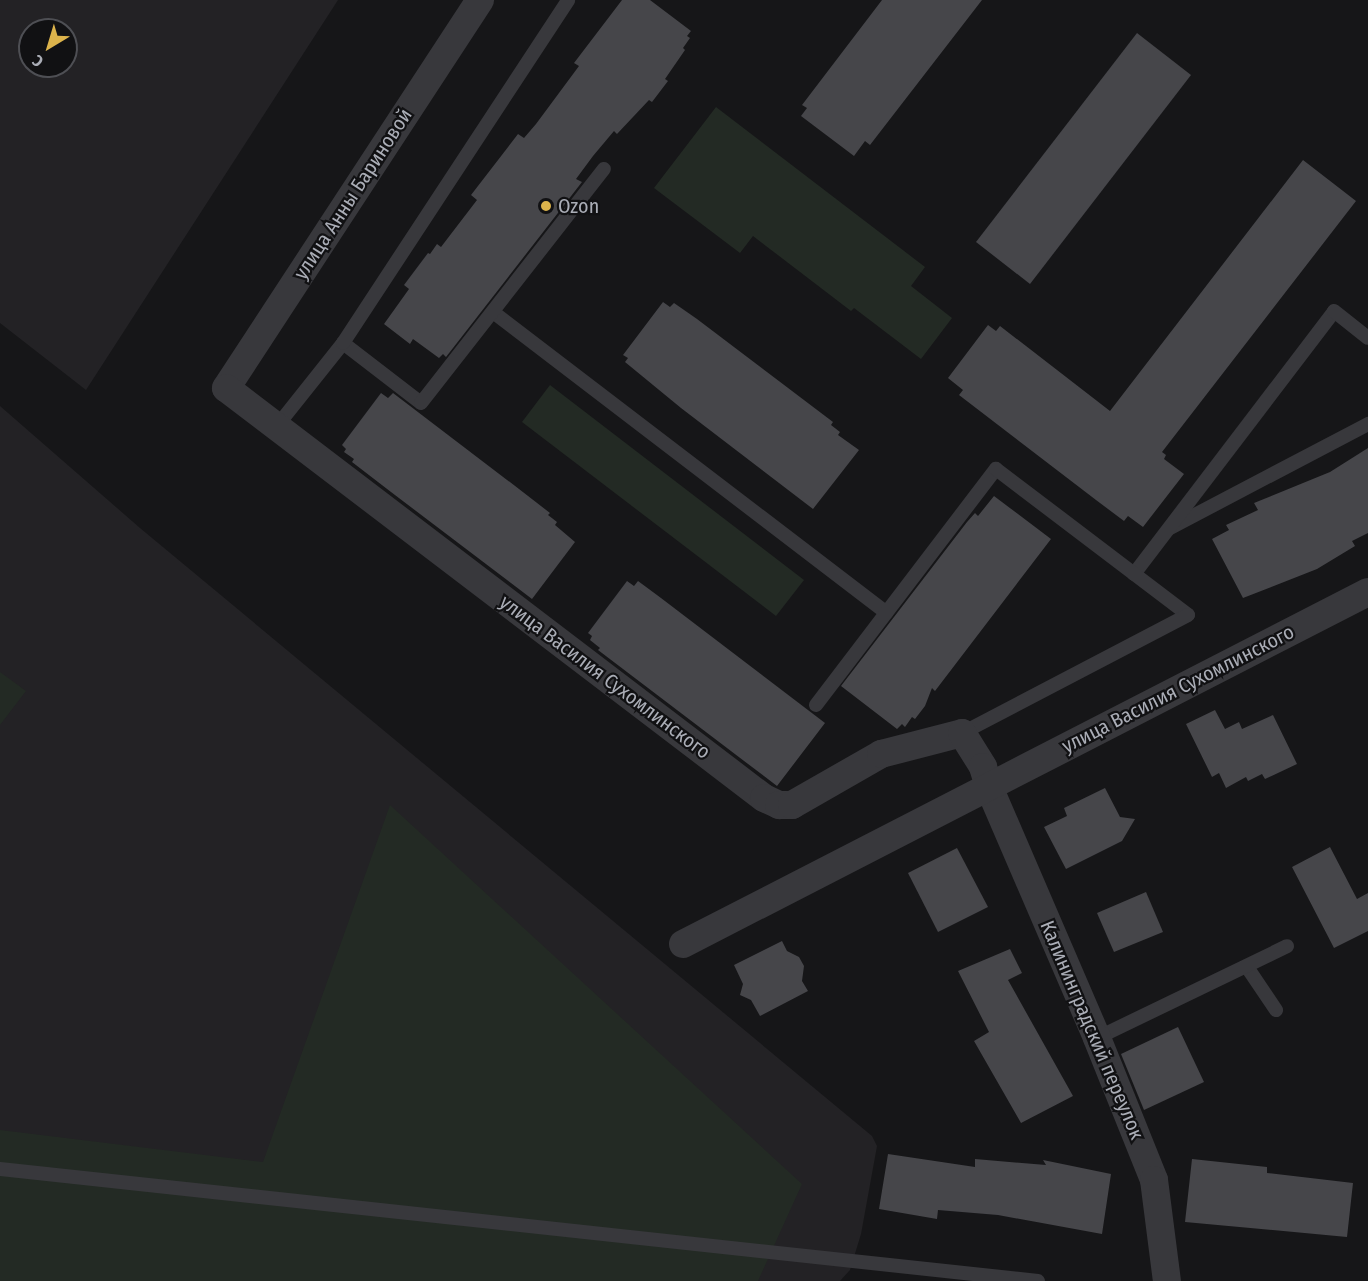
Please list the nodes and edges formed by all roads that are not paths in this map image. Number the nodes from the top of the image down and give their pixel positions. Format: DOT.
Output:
graph roads {
  1 [pos="480,0"];
  2 [pos="568,0"];
  3 [pos="604,170"];
  4 [pos="493,312"];
  5 [pos="1368,338"];
  6 [pos="343,343"];
  7 [pos="226,388"];
  8 [pos="1368,424"];
  9 [pos="277,426"];
  10 [pos="1167,530"];
  11 [pos="1134,574"];
  12 [pos="1368,592"];
  13 [pos="886,613"];
  14 [pos="816,705"];
  15 [pos="962,734"];
  16 [pos="989,787"];
  17 [pos="683,944"];
  18 [pos="1287,946"];
  19 [pos="1247,967"];
  20 [pos="1276,1010"];
  21 [pos="1097,1038"];
  22 [pos="0,1169"];
  23 [pos="1038,1281"];
  24 [pos="1167,1281"];
  1 -- 7 [label="street, улица Анны Бариновой"];
  2 -- 6 [label="lane"];
  3 -- 4 [label="lane"];
  4 -- 6 [label="lane"];
  4 -- 13 [label="lane"];
  5 -- 10 [label="lane"];
  6 -- 9 [label="lane"];
  7 -- 9 [label="street, улица Василия Сухомлинского"];
  8 -- 10 [label="lane"];
  9 -- 15 [label="street, улица Василия Сухомлинского"];
  10 -- 11 [label="lane"];
  11 -- 13 [label="lane"];
  11 -- 15 [label="lane"];
  12 -- 16 [label="street, улица Василия Сухомлинского"];
  13 -- 14 [label="lane"];
  15 -- 16 [label="street"];
  16 -- 17 [label="street, улица Василия Сухомлинского"];
  16 -- 21 [label="street, Калининградский переулок"];
  18 -- 19 [label="lane"];
  19 -- 20 [label="lane"];
  19 -- 21 [label="lane"];
  21 -- 24 [label="street, Калининградский переулок"];
  22 -- 23 [label="lane"];
}
